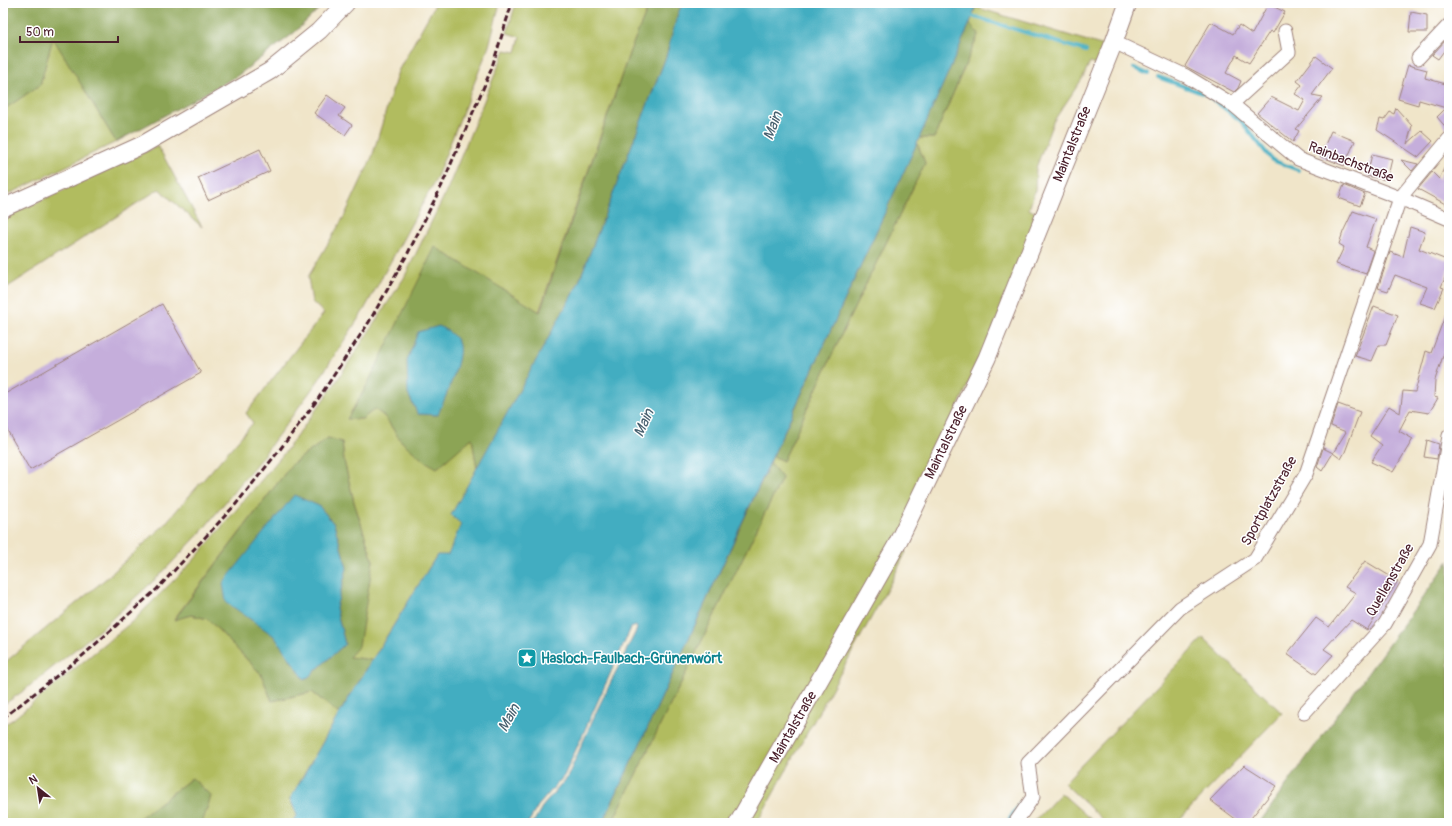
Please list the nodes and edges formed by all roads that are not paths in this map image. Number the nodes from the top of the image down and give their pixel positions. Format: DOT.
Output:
graph roads {
  1 [pos="346,3"];
  2 [pos="1128,3"];
  3 [pos="1449,25"];
  4 [pos="1285,31"];
  5 [pos="1114,42"];
  6 [pos="1418,58"];
  7 [pos="1232,104"];
  8 [pos="1449,139"];
  9 [pos="1400,198"];
  10 [pos="3,208"];
  11 [pos="1449,219"];
  12 [pos="1449,436"];
  13 [pos="1304,713"];
  14 [pos="738,823"];
  15 [pos="1015,823"];
  1 -- 10 [label="main road"];
  2 -- 5 [label="main road, Maintalstraße"];
  3 -- 6 [label="street"];
  4 -- 7 [label="street"];
  5 -- 7 [label="street, Rainbachstraße"];
  5 -- 14 [label="main road, Maintalstraße"];
  7 -- 9 [label="street, Rainbachstraße"];
  8 -- 9 [label="street"];
  9 -- 11 [label="street, Rainbachstraße"];
  9 -- 15 [label="street, Sportplatzstraße"];
  12 -- 13 [label="street, Quellenstraße"];
}
